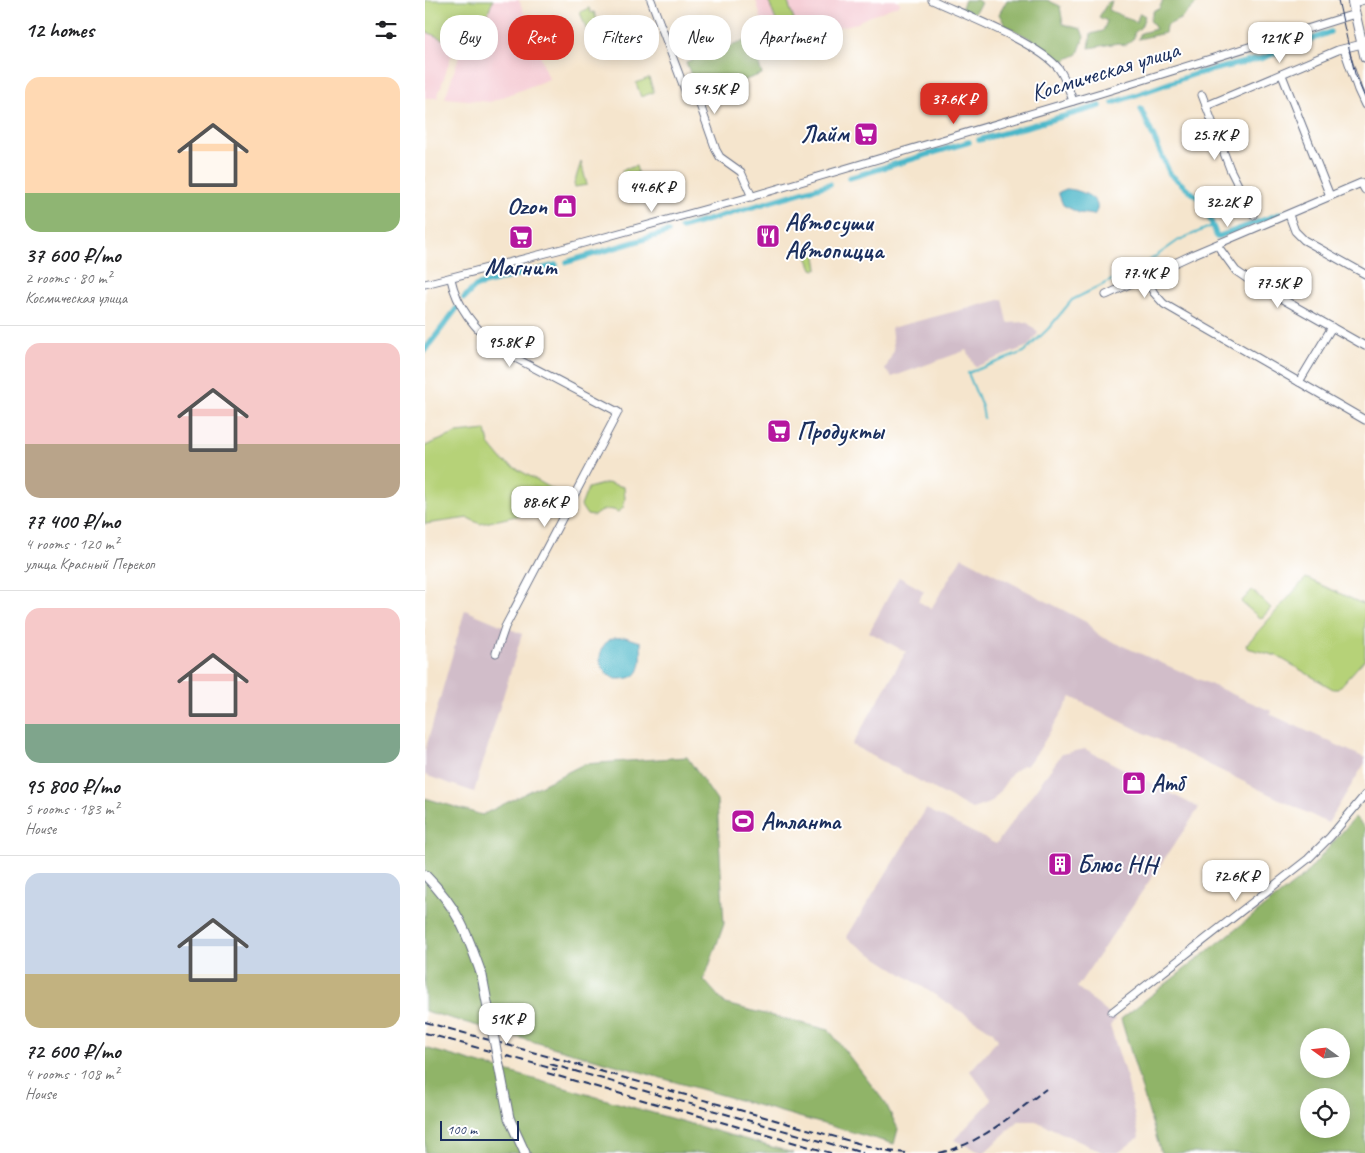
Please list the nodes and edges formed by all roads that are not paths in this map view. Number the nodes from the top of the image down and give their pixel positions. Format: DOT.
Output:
graph roads {
  1 [pos="651,0"];
  2 [pos="932,0"];
  3 [pos="1364,0"];
  4 [pos="1352,2"];
  5 [pos="1355,14"];
  6 [pos="1361,41"];
  7 [pos="1344,49"];
  8 [pos="1365,58"];
  9 [pos="1282,75"];
  10 [pos="1202,95"];
  11 [pos="1073,101"];
  12 [pos="1365,105"];
  13 [pos="1206,106"];
  14 [pos="1365,190"];
  15 [pos="1330,196"];
  16 [pos="751,197"];
  17 [pos="1253,215"];
  18 [pos="1289,215"];
  19 [pos="1217,245"];
  20 [pos="1365,274"];
  21 [pos="1145,277"];
  22 [pos="451,279"];
  23 [pos="425,284"];
  24 [pos="1106,295"];
  25 [pos="1332,327"];
  26 [pos="1365,346"];
  27 [pos="1299,382"];
  28 [pos="1365,420"];
  29 [pos="496,653"];
  30 [pos="1365,795"];
  31 [pos="425,875"];
  32 [pos="1113,1012"];
  33 [pos="525,1153"];
  1 -- 16 [label="street"];
  2 -- 11 [label="street"];
  3 -- 4 [label="street"];
  4 -- 5 [label="main road"];
  5 -- 6 [label="main road"];
  5 -- 11 [label="street, Космическая улица"];
  6 -- 7 [label="street"];
  6 -- 8 [label="main road"];
  7 -- 9 [label="street"];
  7 -- 12 [label="street"];
  9 -- 13 [label="street"];
  9 -- 15 [label="street"];
  10 -- 13 [label="street"];
  11 -- 16 [label="street, Космическая улица"];
  13 -- 17 [label="street"];
  14 -- 15 [label="street"];
  15 -- 18 [label="street"];
  16 -- 22 [label="street, Космическая улица"];
  18 -- 19 [label="street"];
  18 -- 20 [label="street"];
  19 -- 21 [label="street"];
  19 -- 25 [label="street"];
  21 -- 24 [label="street"];
  21 -- 27 [label="street"];
  22 -- 23 [label="street, Космическая улица"];
  22 -- 29 [label="street"];
  25 -- 26 [label="street"];
  25 -- 27 [label="street"];
  27 -- 28 [label="street"];
  30 -- 32 [label="street"];
  31 -- 33 [label="main road, bridge"];
}
